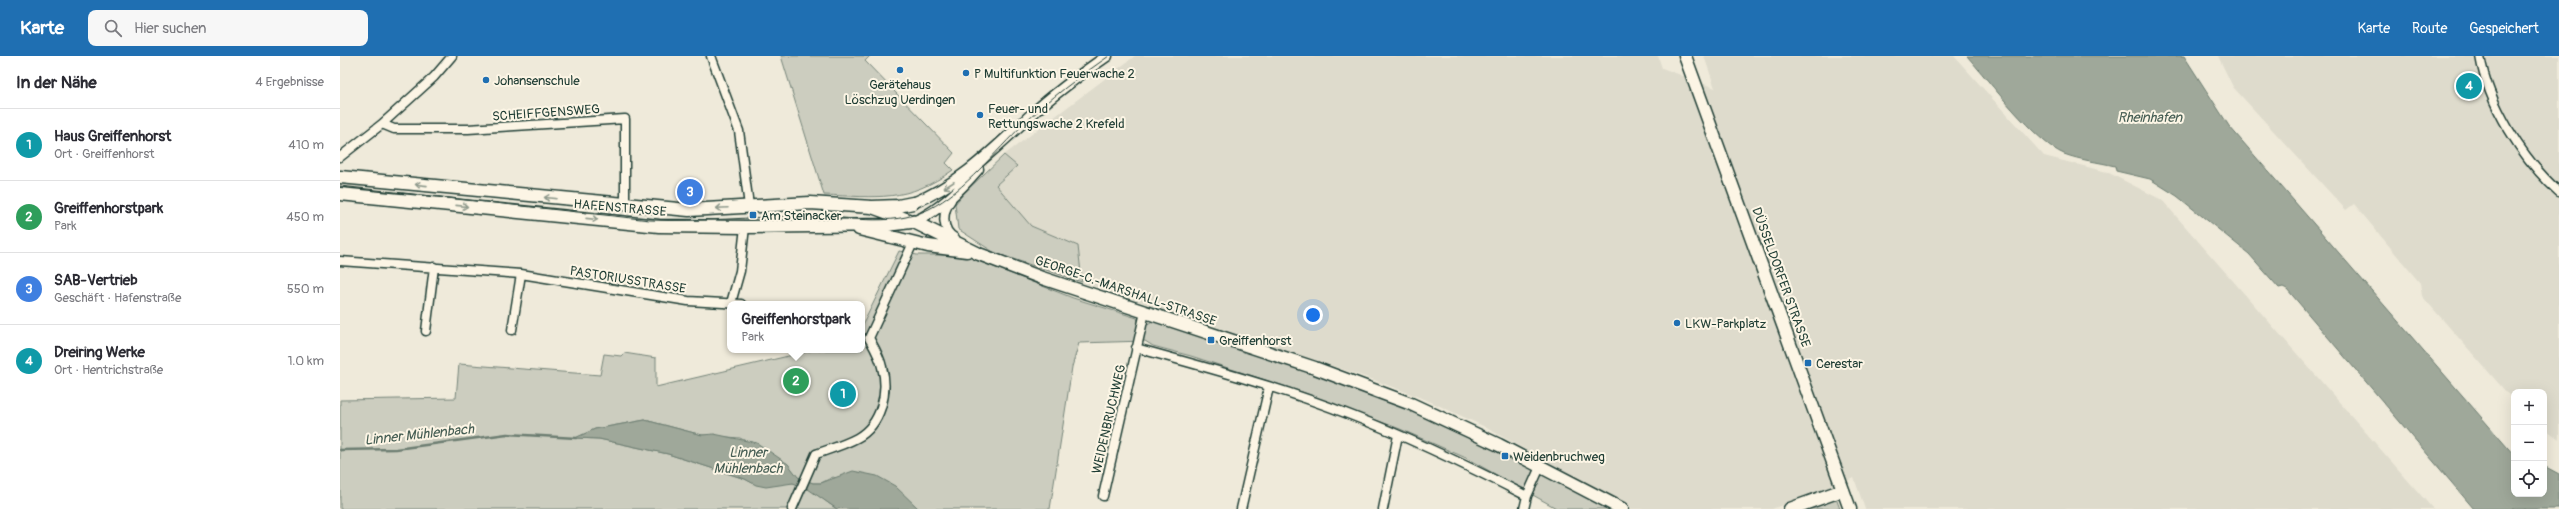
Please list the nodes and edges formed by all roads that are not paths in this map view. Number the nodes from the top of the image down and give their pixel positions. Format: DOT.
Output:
graph roads {
  1 [pos="452,56"];
  2 [pos="711,56"];
  3 [pos="1107,56"];
  4 [pos="1685,56"];
  5 [pos="2480,56"];
  6 [pos="382,124"];
  7 [pos="341,152"];
  8 [pos="991,154"];
  9 [pos="340,177"];
  10 [pos="2559,192"];
  11 [pos="340,194"];
  12 [pos="956,194"];
  13 [pos="913,203"];
  14 [pos="625,206"];
  15 [pos="749,206"];
  16 [pos="872,207"];
  17 [pos="914,222"];
  18 [pos="829,224"];
  19 [pos="744,227"];
  20 [pos="946,233"];
  21 [pos="913,243"];
  22 [pos="934,247"];
  23 [pos="980,254"];
  24 [pos="340,261"];
  25 [pos="434,267"];
  26 [pos="521,274"];
  27 [pos="732,301"];
  28 [pos="727,303"];
  29 [pos="1145,312"];
  30 [pos="512,330"];
  31 [pos="426,331"];
  32 [pos="1136,348"];
  33 [pos="1269,387"];
  34 [pos="1398,435"];
  35 [pos="1535,464"];
  36 [pos="1843,490"];
  37 [pos="1103,496"];
  38 [pos="1527,496"];
  39 [pos="792,509"];
  40 [pos="1241,509"];
  41 [pos="1383,509"];
  42 [pos="1524,509"];
  43 [pos="1622,509"];
  44 [pos="1790,509"];
  45 [pos="1850,509"];
  1 -- 6 [label="street"];
  2 -- 15 [label="street"];
  3 -- 8 [label="street, HAFENSTRASSE"];
  4 -- 36 [label="main road, DÜSSELDORFER STRASSE"];
  5 -- 10 [label="street"];
  6 -- 7 [label="street"];
  6 -- 14 [label="street, SCHEIFFGENSWEG"];
  8 -- 12 [label="street, HAFENSTRASSE"];
  8 -- 13 [label="street, HAFENSTRASSE, one-way"];
  14 -- 9 [label="main road, HAFENSTRASSE, one-way"];
  11 -- 19 [label="main road, HAFENSTRASSE, one-way"];
  12 -- 17 [label="street, HAFENSTRASSE"];
  12 -- 20 [label="street"];
  13 -- 16 [label="main road, HAFENSTRASSE"];
  15 -- 14 [label="main road, HAFENSTRASSE, one-way"];
  15 -- 16 [label="main road, HAFENSTRASSE"];
  16 -- 17 [label="main road, GEORGE-C.-MARSHALL-STRASSE"];
  17 -- 18 [label="main road, HAFENSTRASSE"];
  17 -- 20 [label="main road, GEORGE-C.-MARSHALL-STRASSE"];
  18 -- 19 [label="main road, HAFENSTRASSE"];
  18 -- 21 [label="main road"];
  19 -- 27 [label="street"];
  20 -- 22 [label="street"];
  20 -- 23 [label="main road, GEORGE-C.-MARSHALL-STRASSE"];
  21 -- 22 [label="main road"];
  21 -- 39 [label="street"];
  22 -- 23 [label="main road"];
  23 -- 29 [label="main road, GEORGE-C.-MARSHALL-STRASSE"];
  24 -- 25 [label="street, PASTORIUSSTRASSE"];
  25 -- 26 [label="street, PASTORIUSSTRASSE"];
  25 -- 31 [label="street"];
  26 -- 28 [label="street, PASTORIUSSTRASSE"];
  26 -- 30 [label="street"];
  29 -- 32 [label="street, WEIDENBRUCHWEG"];
  29 -- 35 [label="main road, GEORGE-C.-MARSHALL-STRASSE"];
  32 -- 33 [label="street"];
  32 -- 37 [label="street, WEIDENBRUCHWEG"];
  33 -- 34 [label="street"];
  33 -- 40 [label="street"];
  34 -- 38 [label="street"];
  34 -- 41 [label="street"];
  35 -- 38 [label="street"];
  35 -- 43 [label="main road, GEORGE-C.-MARSHALL-STRASSE"];
  36 -- 44 [label="main road"];
  36 -- 45 [label="main road, DÜSSELDORFER STRASSE"];
  38 -- 42 [label="street"];
}
